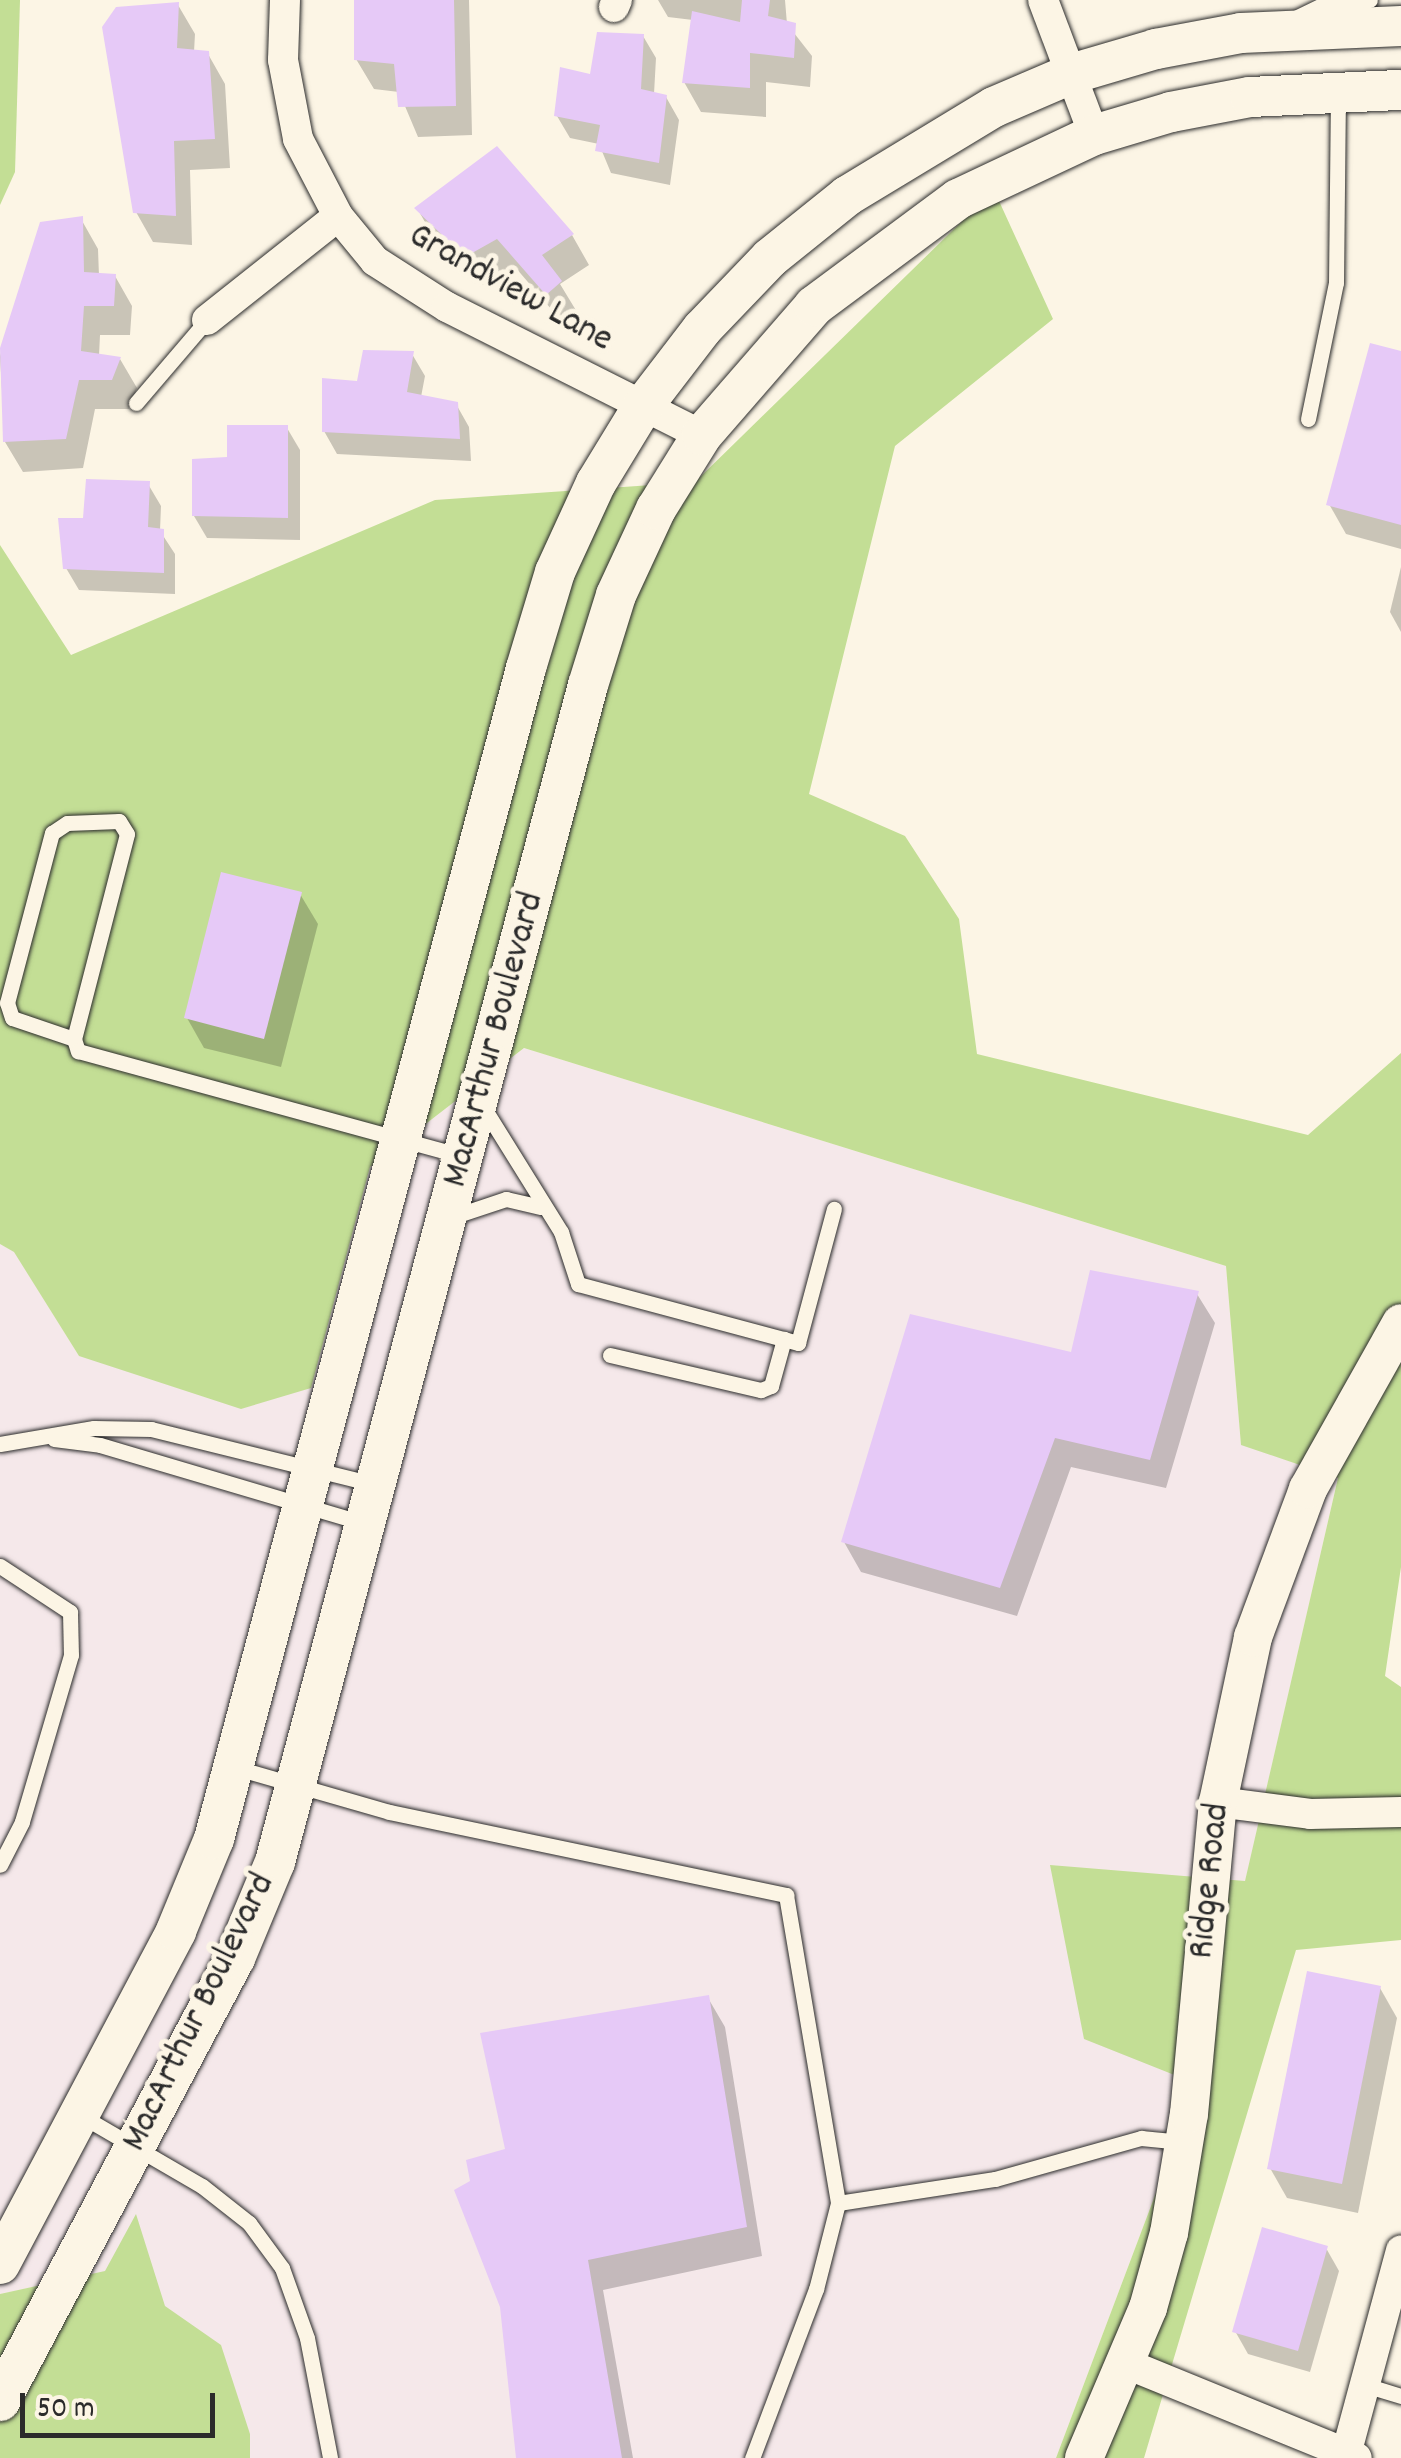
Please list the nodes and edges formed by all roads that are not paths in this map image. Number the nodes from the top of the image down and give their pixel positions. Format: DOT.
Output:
graph roads {
  1 [pos="285,0"];
  2 [pos="1044,0"];
  3 [pos="1370,0"];
  4 [pos="1401,26"];
  5 [pos="1281,29"];
  6 [pos="1071,74"];
  7 [pos="1338,89"];
  8 [pos="1401,90"];
  9 [pos="1094,135"];
  10 [pos="338,216"];
  11 [pos="207,320"];
  12 [pos="136,403"];
  13 [pos="643,406"];
  14 [pos="1308,418"];
  15 [pos="702,435"];
  16 [pos="74,1039"];
  17 [pos="480,1102"];
  18 [pos="403,1140"];
  19 [pos="465,1156"];
  20 [pos="541,1207"];
  21 [pos="834,1209"];
  22 [pos="448,1220"];
  23 [pos="1401,1324"];
  24 [pos="784,1338"];
  25 [pos="610,1355"];
  26 [pos="30,1437"];
  27 [pos="0,1444"];
  28 [pos="378,1485"];
  29 [pos="311,1487"];
  30 [pos="368,1524"];
  31 [pos="0,1566"];
  32 [pos="237,1768"];
  33 [pos="299,1786"];
  34 [pos="1218,1802"];
  35 [pos="1401,1812"];
  36 [pos="0,1864"];
  37 [pos="80,2116"];
  38 [pos="1185,2143"];
  39 [pos="134,2146"];
  40 [pos="838,2203"];
  41 [pos="1401,2250"];
  42 [pos="0,2264"];
  43 [pos="1126,2364"];
  44 [pos="1364,2385"];
  45 [pos="1401,2396"];
  46 [pos="0,2401"];
  47 [pos="1350,2457"];
  48 [pos="330,2458"];
  49 [pos="752,2458"];
  50 [pos="1084,2458"];
  1 -- 10 [label="street, Grandview Lane"];
  2 -- 6 [label="street"];
  3 -- 5 [label="lane"];
  4 -- 5 [label="main road, MacArthur Boulevard"];
  5 -- 6 [label="main road, MacArthur Boulevard"];
  6 -- 9 [label="street"];
  6 -- 13 [label="main road, MacArthur Boulevard"];
  7 -- 8 [label="main road, MacArthur Boulevard"];
  7 -- 9 [label="main road, MacArthur Boulevard"];
  7 -- 14 [label="lane"];
  9 -- 15 [label="main road, MacArthur Boulevard"];
  10 -- 11 [label="street"];
  10 -- 13 [label="street, Grandview Lane"];
  11 -- 12 [label="lane"];
  13 -- 15 [label="street, Grandview Lane"];
  13 -- 18 [label="main road, MacArthur Boulevard"];
  15 -- 17 [label="main road, MacArthur Boulevard"];
  16 -- 16 [label="lane"];
  16 -- 18 [label="lane"];
  17 -- 19 [label="main road, MacArthur Boulevard"];
  17 -- 20 [label="lane"];
  18 -- 19 [label="lane"];
  18 -- 29 [label="main road, MacArthur Boulevard"];
  19 -- 22 [label="main road, MacArthur Boulevard"];
  20 -- 22 [label="lane"];
  20 -- 24 [label="lane"];
  21 -- 24 [label="lane"];
  22 -- 28 [label="main road, MacArthur Boulevard"];
  23 -- 34 [label="street, Ridge Road"];
  24 -- 25 [label="lane"];
  26 -- 27 [label="lane"];
  26 -- 29 [label="lane"];
  26 -- 29 [label="lane"];
  28 -- 29 [label="lane"];
  28 -- 30 [label="main road, MacArthur Boulevard"];
  29 -- 30 [label="lane"];
  29 -- 32 [label="main road, MacArthur Boulevard"];
  30 -- 33 [label="main road, MacArthur Boulevard"];
  31 -- 36 [label="lane"];
  32 -- 33 [label="lane"];
  32 -- 37 [label="main road, MacArthur Boulevard"];
  33 -- 39 [label="main road, MacArthur Boulevard"];
  33 -- 40 [label="lane"];
  34 -- 35 [label="street"];
  34 -- 38 [label="street, Ridge Road"];
  37 -- 39 [label="lane"];
  37 -- 42 [label="main road, MacArthur Boulevard"];
  38 -- 40 [label="lane"];
  38 -- 43 [label="street, Ridge Road"];
  39 -- 46 [label="main road, MacArthur Boulevard"];
  39 -- 48 [label="lane"];
  40 -- 49 [label="lane"];
  41 -- 44 [label="street"];
  43 -- 47 [label="street"];
  43 -- 50 [label="street, Ridge Road"];
  44 -- 45 [label="lane"];
  44 -- 47 [label="street"];
}
